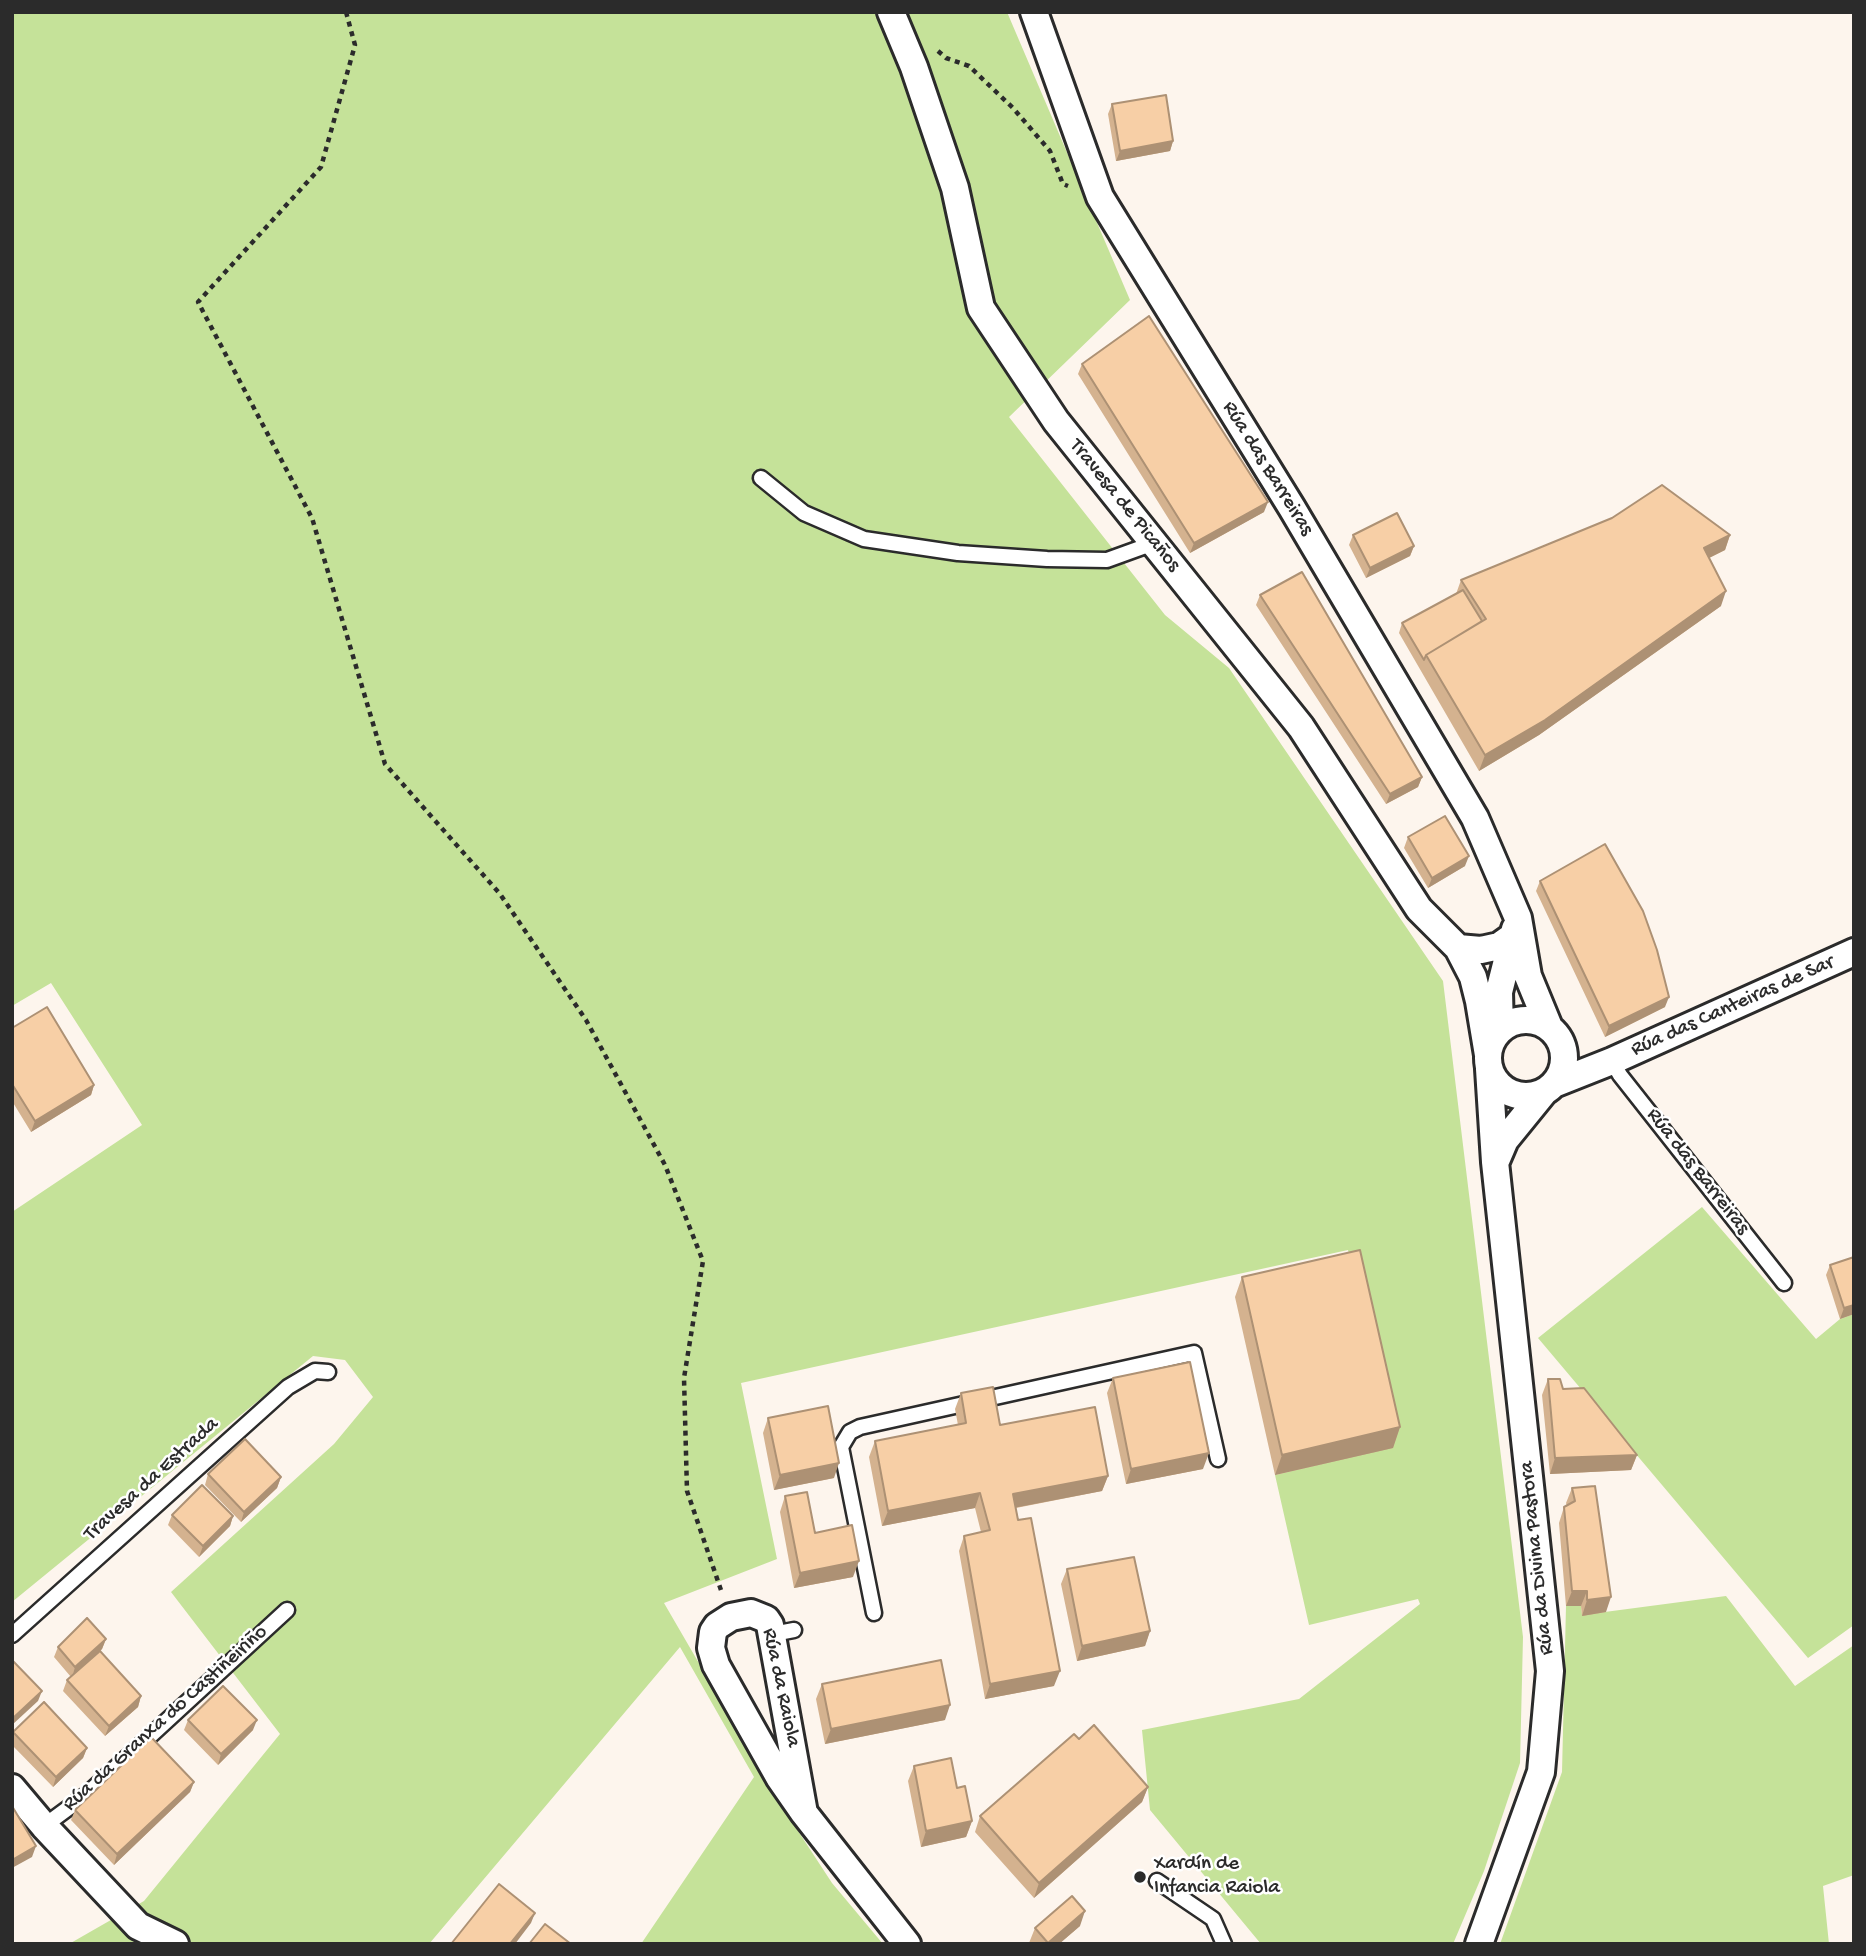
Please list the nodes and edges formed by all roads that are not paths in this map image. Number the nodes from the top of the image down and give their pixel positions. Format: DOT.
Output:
graph roads {
  1 [pos="1034,12"];
  2 [pos="894,19"];
  3 [pos="761,478"];
  4 [pos="1154,543"];
  5 [pos="1515,927"];
  6 [pos="1458,948"];
  7 [pos="1854,953"];
  8 [pos="1500,1030"];
  9 [pos="1556,1038"];
  10 [pos="1612,1061"];
  11 [pos="1488,1062"];
  12 [pos="1549,1088"];
  13 [pos="1495,1162"];
  14 [pos="1784,1283"];
  15 [pos="328,1372"];
  16 [pos="1218,1459"];
  17 [pos="287,1610"];
  18 [pos="874,1613"];
  19 [pos="12,1634"];
  20 [pos="12,1787"];
  21 [pos="804,1814"];
  22 [pos="44,1826"];
  23 [pos="1157,1881"];
  24 [pos="175,1944"];
  25 [pos="907,1944"];
  26 [pos="1224,1944"];
  27 [pos="1479,1944"];
  1 -- 5 [label="street, Rúa das Barreiras"];
  2 -- 4 [label="street, Travesa de Picaños"];
  3 -- 4 [label="lane"];
  4 -- 6 [label="street, Travesa de Picaños"];
  5 -- 6 [label="street"];
  5 -- 8 [label="street"];
  5 -- 9 [label="street, Rúa das Barreiras"];
  6 -- 11 [label="street, Travesa de Picaños"];
  7 -- 10 [label="street, Rúa das Canteiras de Sar"];
  8 -- 9 [label="street"];
  8 -- 11 [label="street"];
  9 -- 10 [label="street, Rúa das Canteiras de Sar"];
  9 -- 12 [label="street"];
  10 -- 12 [label="street, Rúa das Canteiras de Sar"];
  10 -- 14 [label="lane, Rúa das Barreiras"];
  11 -- 12 [label="street"];
  11 -- 13 [label="street, Rúa da Divina Pastora"];
  12 -- 13 [label="street"];
  13 -- 27 [label="street, Rúa da Divina Pastora"];
  15 -- 19 [label="lane, Travesa da Estrada"];
  16 -- 18 [label="lane"];
  17 -- 22 [label="lane, Rúa da Granxa do Castiñeiriño"];
  20 -- 22 [label="street, Rúa da Granxa do Castiñeiriño"];
  21 -- 21 [label="street, Rúa da Raiola"];
  21 -- 25 [label="street, Rúa da Raiola"];
  22 -- 24 [label="street, Rúa da Granxa do Castiñeiriño"];
  23 -- 26 [label="lane"];
}
